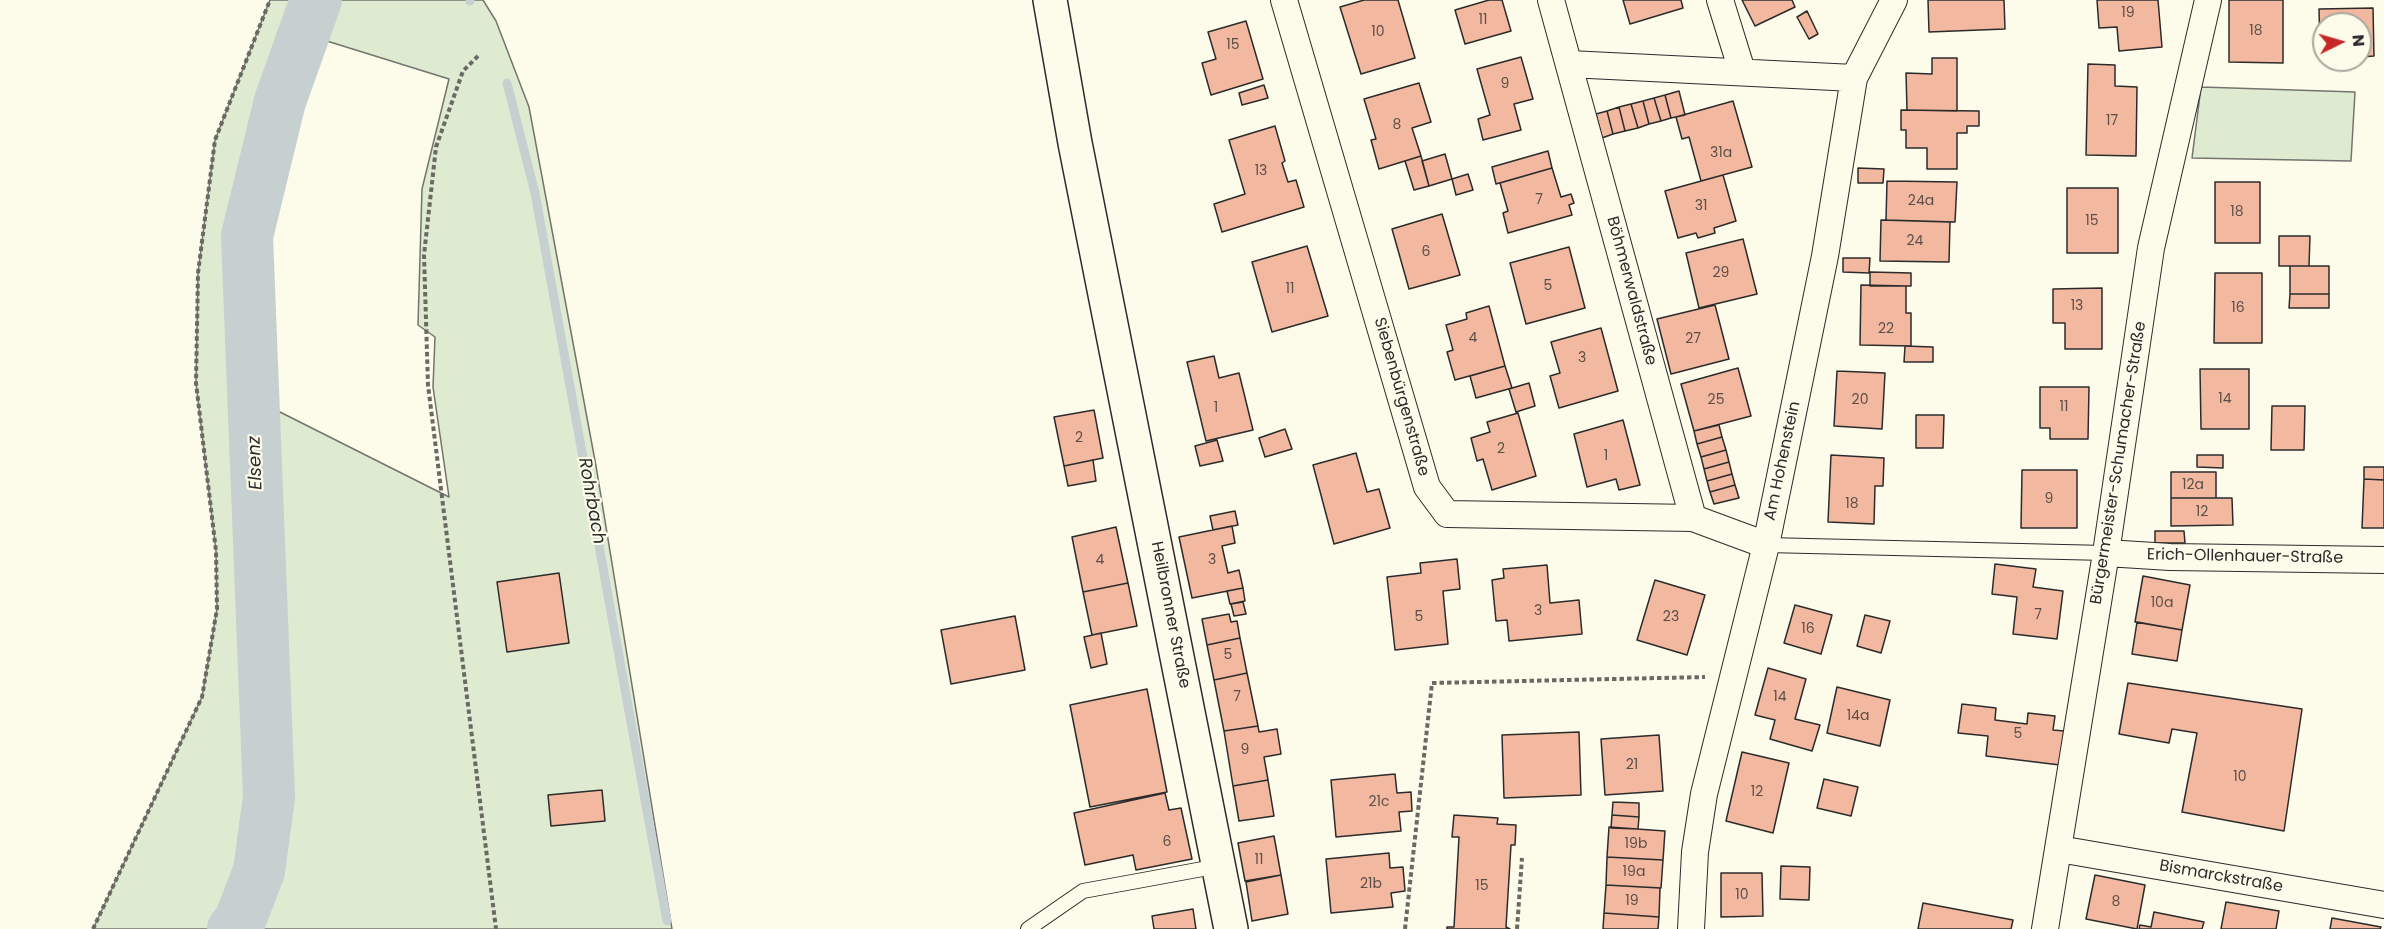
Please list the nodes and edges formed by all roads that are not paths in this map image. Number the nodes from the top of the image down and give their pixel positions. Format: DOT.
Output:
graph roads {
  1 [pos="1050,0"];
  2 [pos="1284,0"];
  3 [pos="1551,0"];
  4 [pos="1720,0"];
  5 [pos="1894,0"];
  6 [pos="2208,0"];
  7 [pos="1569,64"];
  8 [pos="1742,71"];
  9 [pos="1854,78"];
  10 [pos="1693,518"];
  11 [pos="1766,545"];
  12 [pos="2106,553"];
  13 [pos="2384,560"];
  14 [pos="2059,849"];
  15 [pos="1219,866"];
  16 [pos="2384,905"];
  17 [pos="1028,929"];
  18 [pos="1231,929"];
  19 [pos="1691,929"];
  20 [pos="2045,929"];
  1 -- 15 [label="main road, Heilbronner Straße"];
  2 -- 10 [label="street, Siebenbürgenstraße"];
  3 -- 7 [label="street, Böhmerwaldstraße"];
  4 -- 8 [label="street"];
  5 -- 9 [label="street, Am Hohenstein"];
  6 -- 12 [label="street, Bürgermeister-Schumacher-Straße"];
  7 -- 8 [label="street"];
  7 -- 10 [label="street, Böhmerwaldstraße"];
  8 -- 9 [label="street"];
  9 -- 11 [label="street, Am Hohenstein"];
  10 -- 11 [label="street, Siebenbürgenstraße"];
  11 -- 12 [label="lane"];
  11 -- 19 [label="street, Am Hohenstein"];
  12 -- 13 [label="street, Erich-Ollenhauer-Straße"];
  12 -- 14 [label="street, Bürgermeister-Schumacher-Straße"];
  14 -- 16 [label="street, Bismarckstraße"];
  14 -- 20 [label="street, Bürgermeister-Schumacher-Straße"];
  15 -- 17 [label="lane"];
  15 -- 18 [label="main road, Heilbronner Straße"];
}
